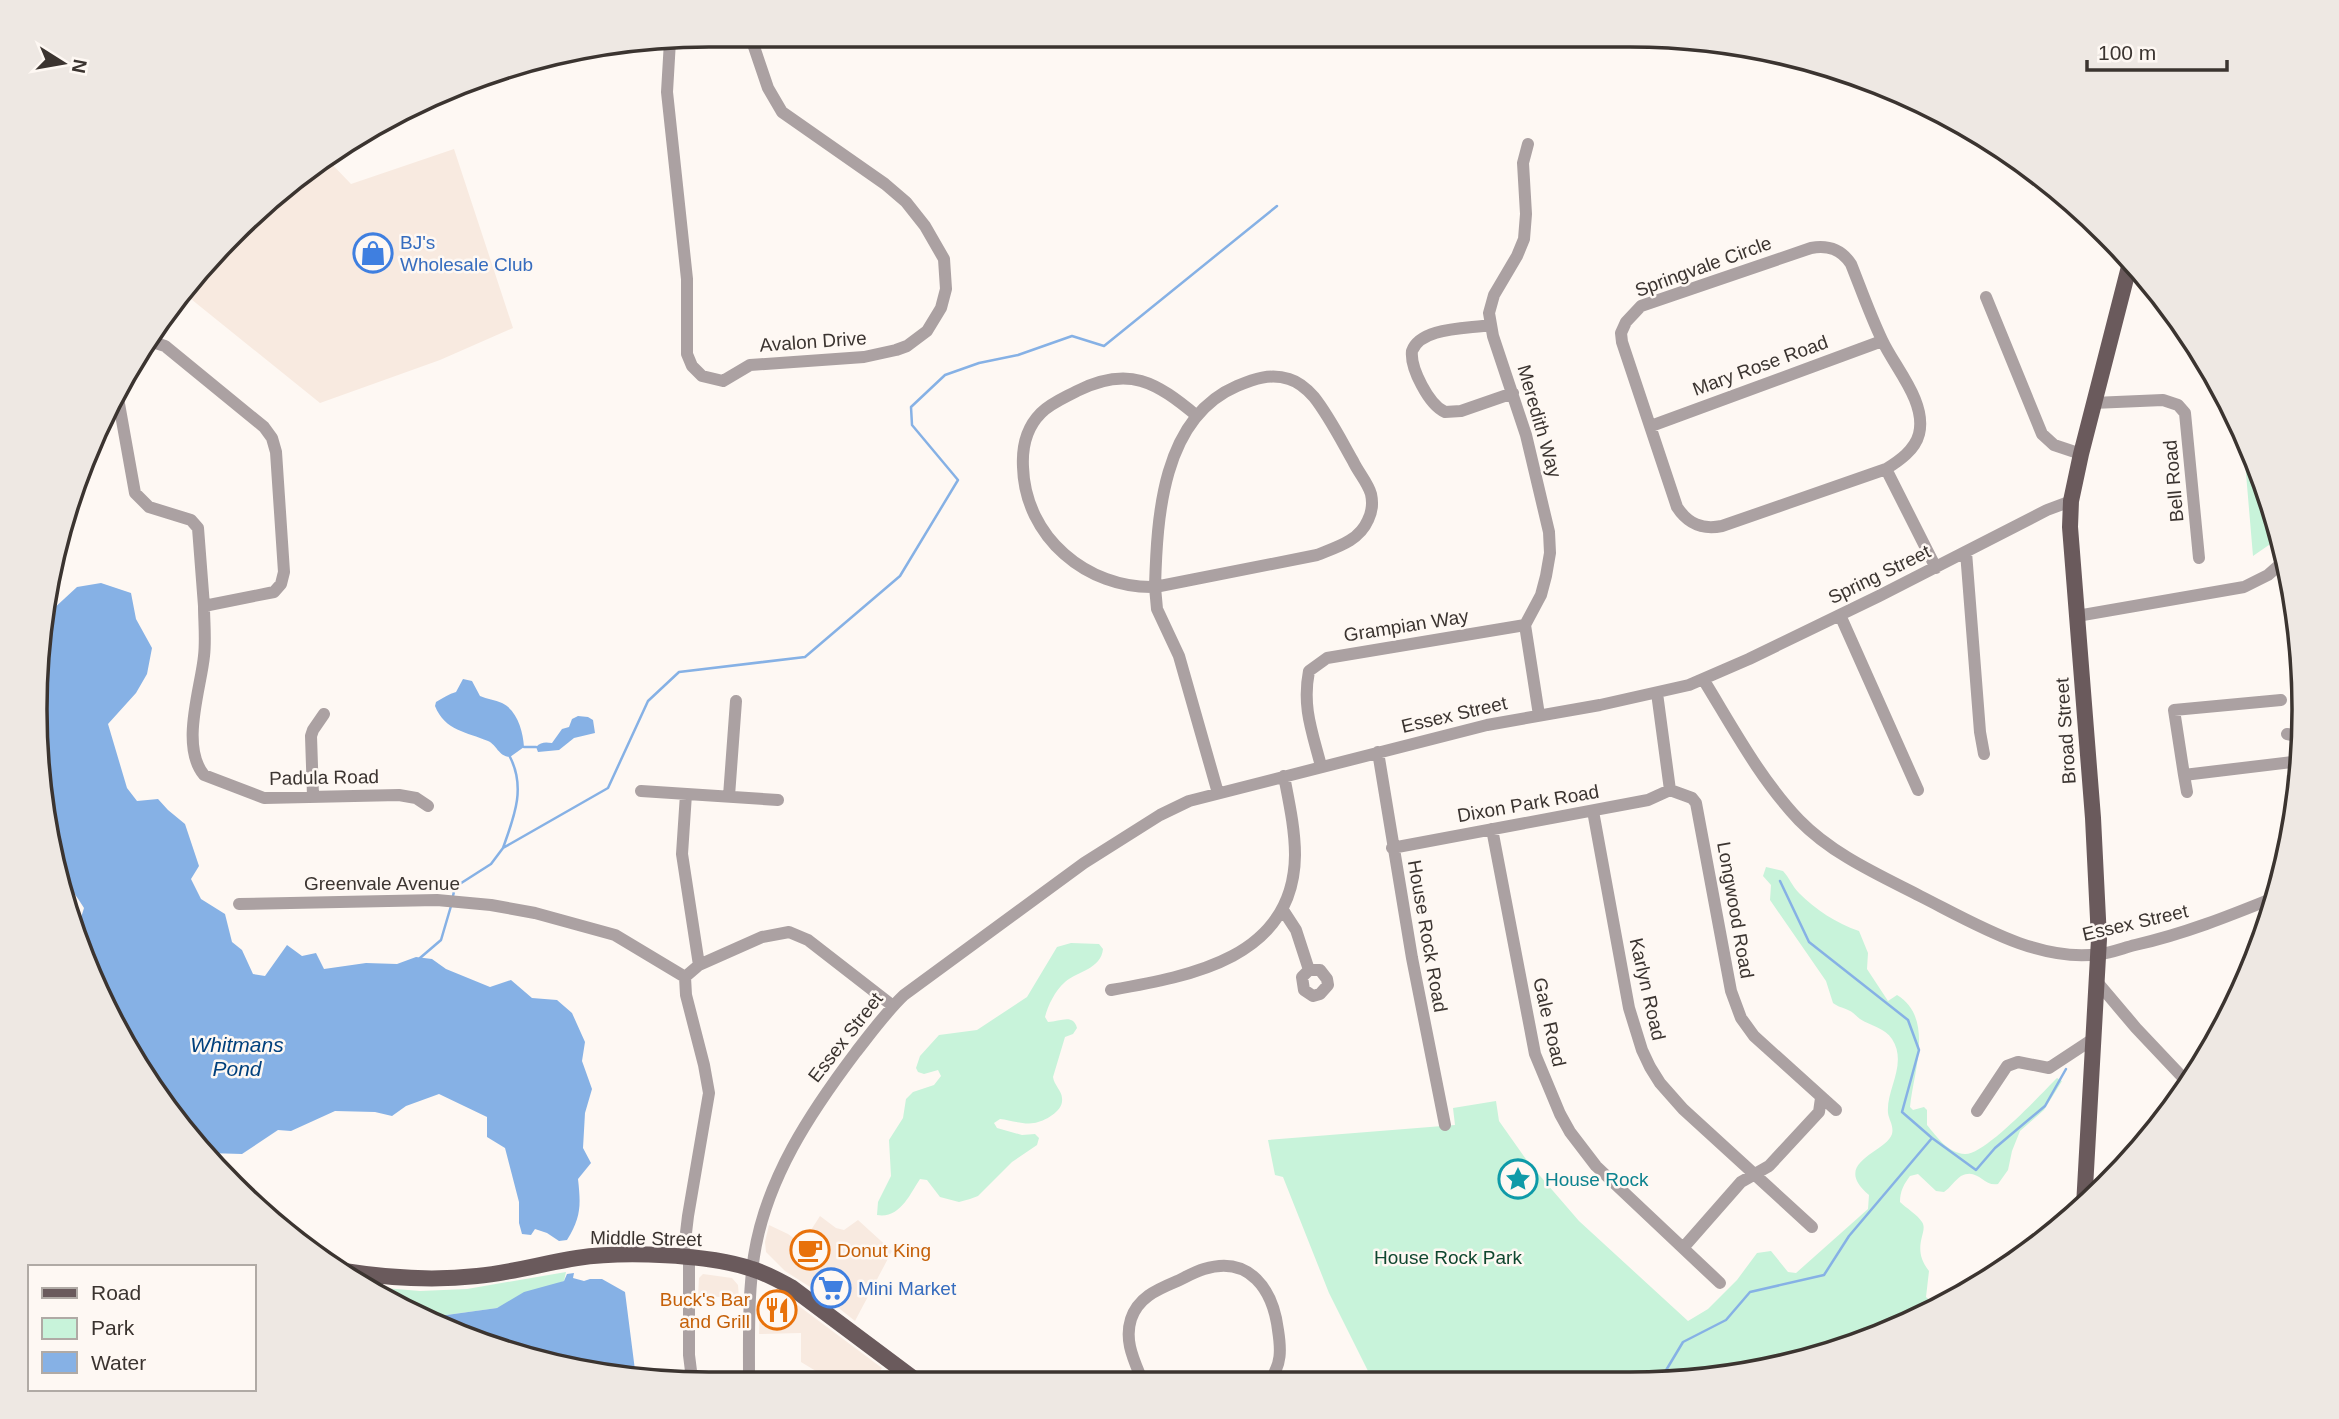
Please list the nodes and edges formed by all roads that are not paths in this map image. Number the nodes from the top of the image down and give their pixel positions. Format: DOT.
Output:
graph roads {
  1 [pos="754,47"];
  2 [pos="670,49"];
  3 [pos="1528,144"];
  4 [pos="2127,273"];
  5 [pos="1986,297"];
  6 [pos="1490,325"];
  7 [pos="1882,341"];
  8 [pos="158,344"];
  9 [pos="1513,393"];
  10 [pos="2093,403"];
  11 [pos="120,409"];
  12 [pos="1197,416"];
  13 [pos="1651,426"];
  14 [pos="2081,454"];
  15 [pos="1886,469"];
  16 [pos="2071,501"];
  17 [pos="1966,552"];
  18 [pos="2199,558"];
  19 [pos="1936,568"];
  20 [pos="2276,568"];
  21 [pos="1155,587"];
  22 [pos="204,606"];
  23 [pos="1840,615"];
  24 [pos="2077,616"];
  25 [pos="1525,625"];
  26 [pos="1703,679"];
  27 [pos="1657,693"];
  28 [pos="2281,700"];
  29 [pos="736,701"];
  30 [pos="324,714"];
  31 [pos="1539,715"];
  32 [pos="2287,734"];
  33 [pos="2291,735"];
  34 [pos="1378,752"];
  35 [pos="1984,754"];
  36 [pos="2289,762"];
  37 [pos="1321,766"];
  38 [pos="2184,775"];
  39 [pos="1284,776"];
  40 [pos="1670,790"];
  41 [pos="1918,790"];
  42 [pos="641,791"];
  43 [pos="2187,792"];
  44 [pos="1218,793"];
  45 [pos="686,794"];
  46 [pos="313,796"];
  47 [pos="729,796"];
  48 [pos="778,800"];
  49 [pos="428,806"];
  50 [pos="1592,811"];
  51 [pos="1492,829"];
  52 [pos="1392,848"];
  53 [pos="2263,903"];
  54 [pos="239,904"];
  55 [pos="1283,909"];
  56 [pos="2099,955"];
  57 [pos="699,965"];
  58 [pos="1309,970"];
  59 [pos="685,977"];
  60 [pos="2098,983"];
  61 [pos="1111,990"];
  62 [pos="892,1006"];
  63 [pos="2093,1039"];
  64 [pos="2181,1076"];
  65 [pos="1821,1098"];
  66 [pos="1836,1110"];
  67 [pos="1976,1111"];
  68 [pos="1445,1125"];
  69 [pos="1755,1175"];
  70 [pos="2085,1190"];
  71 [pos="1812,1227"];
  72 [pos="1683,1248"];
  73 [pos="686,1258"];
  74 [pos="752,1269"];
  75 [pos="362,1273"];
  76 [pos="1720,1283"];
  77 [pos="691,1371"];
  78 [pos="748,1372"];
  79 [pos="903,1372"];
  80 [pos="1139,1372"];
  81 [pos="1274,1372"];
  1 -- 2 [label="street, Avalon Drive"];
  3 -- 6 [label="street, Meredith Way"];
  4 -- 10 [label="main road, Broad Street"];
  5 -- 14 [label="street"];
  6 -- 9 [label="street, Meredith Way"];
  6 -- 9 [label="street"];
  7 -- 13 [label="street, Mary Rose Road"];
  7 -- 13 [label="street, Springvale Circle"];
  7 -- 15 [label="street, Springvale Circle"];
  8 -- 22 [label="street"];
  9 -- 25 [label="street, Meredith Way"];
  10 -- 14 [label="main road, Broad Street"];
  10 -- 18 [label="street, Bell Road"];
  11 -- 22 [label="street"];
  12 -- 21 [label="street"];
  12 -- 21 [label="street"];
  12 -- 21 [label="street"];
  13 -- 15 [label="street, Springvale Circle"];
  14 -- 16 [label="main road, Broad Street"];
  15 -- 19 [label="street"];
  16 -- 17 [label="street, Spring Street"];
  16 -- 24 [label="main road, Broad Street"];
  17 -- 19 [label="street, Spring Street"];
  17 -- 35 [label="street"];
  19 -- 23 [label="street, Spring Street"];
  20 -- 24 [label="street"];
  21 -- 44 [label="street"];
  22 -- 46 [label="street, Padula Road"];
  23 -- 26 [label="street, Spring Street"];
  23 -- 41 [label="street"];
  24 -- 56 [label="main road, Broad Street"];
  25 -- 31 [label="street"];
  25 -- 37 [label="street, Grampian Way"];
  26 -- 27 [label="street, Essex Street"];
  26 -- 56 [label="street, Essex Street"];
  27 -- 31 [label="street, Essex Street"];
  27 -- 40 [label="street"];
  28 -- 38 [label="street"];
  29 -- 47 [label="street"];
  30 -- 46 [label="street"];
  31 -- 34 [label="street, Essex Street"];
  32 -- 33 [label="street"];
  34 -- 37 [label="street, Essex Street"];
  34 -- 52 [label="street, House Rock Road"];
  36 -- 38 [label="street"];
  37 -- 39 [label="street, Essex Street"];
  38 -- 43 [label="street"];
  39 -- 44 [label="street, Essex Street"];
  39 -- 55 [label="street"];
  40 -- 50 [label="street, Dixon Park Road"];
  40 -- 65 [label="street, Longwood Road"];
  42 -- 45 [label="street"];
  44 -- 62 [label="street, Essex Street"];
  45 -- 47 [label="street"];
  45 -- 57 [label="street"];
  46 -- 49 [label="street, Padula Road"];
  47 -- 48 [label="street"];
  50 -- 51 [label="street, Dixon Park Road"];
  50 -- 69 [label="street, Karlyn Road"];
  51 -- 52 [label="street, Dixon Park Road"];
  51 -- 72 [label="street, Gale Road"];
  52 -- 68 [label="street, House Rock Road"];
  53 -- 56 [label="street, Essex Street"];
  54 -- 59 [label="street, Greenvale Avenue"];
  55 -- 58 [label="street"];
  55 -- 61 [label="street"];
  56 -- 60 [label="main road, Broad Street"];
  57 -- 59 [label="street"];
  57 -- 62 [label="street"];
  59 -- 73 [label="street"];
  60 -- 63 [label="main road, Broad Street"];
  60 -- 64 [label="street"];
  62 -- 74 [label="street, Essex Street"];
  63 -- 67 [label="street"];
  63 -- 70 [label="main road, Broad Street"];
  65 -- 66 [label="street, Longwood Road"];
  65 -- 69 [label="street"];
  69 -- 71 [label="street, Karlyn Road"];
  69 -- 72 [label="street"];
  72 -- 76 [label="street, Gale Road"];
  73 -- 74 [label="main road, Middle Street"];
  73 -- 75 [label="main road, Middle Street"];
  73 -- 77 [label="street"];
  74 -- 78 [label="street, Essex Street"];
  74 -- 79 [label="main road, Middle Street"];
  80 -- 81 [label="street"];
}
